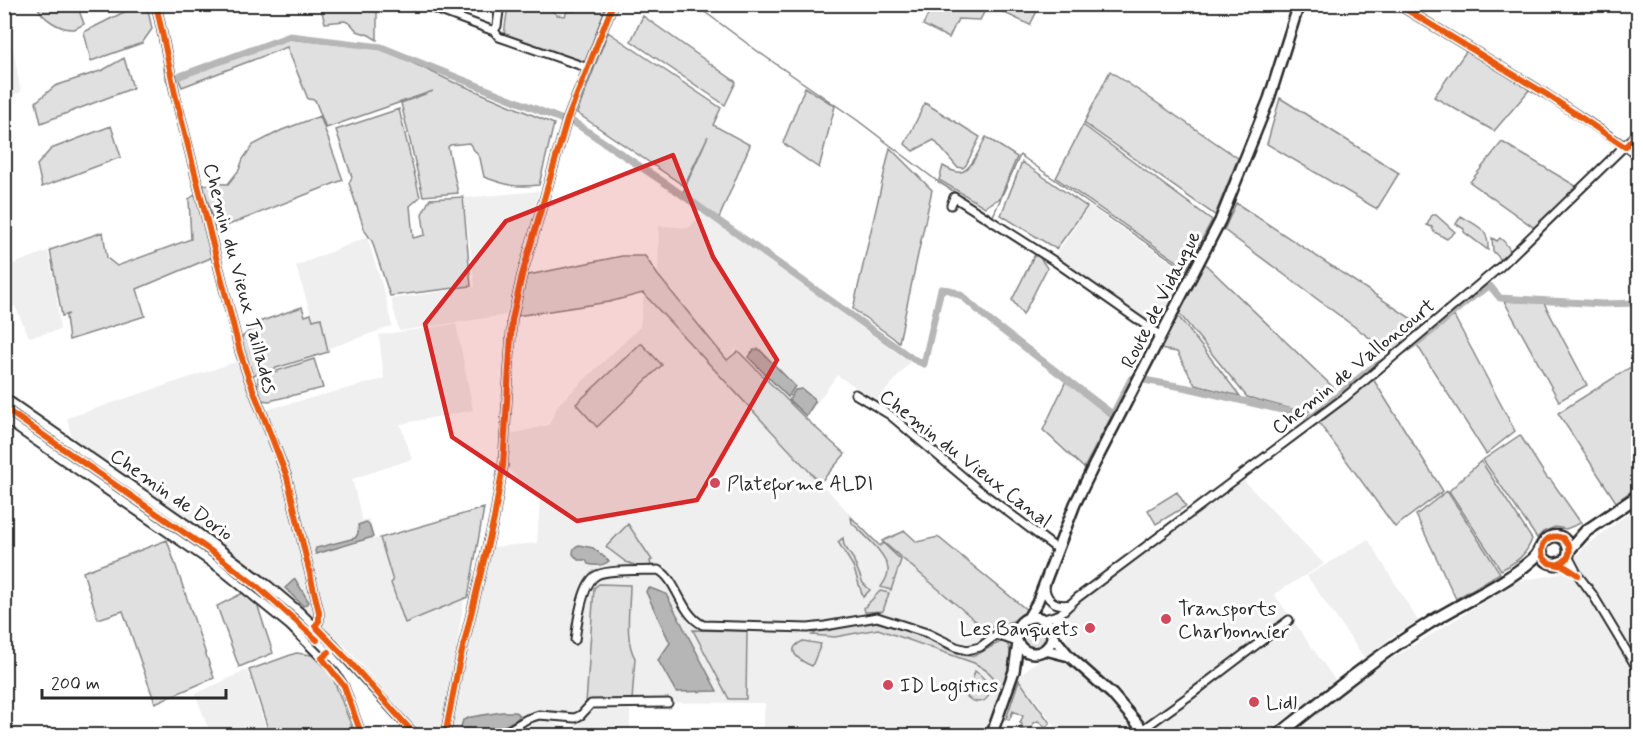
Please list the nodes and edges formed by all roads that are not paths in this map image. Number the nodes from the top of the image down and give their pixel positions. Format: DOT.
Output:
graph roads {
  1 [pos="156,4"];
  2 [pos="422,4"];
  3 [pos="500,4"];
  4 [pos="614,4"];
  5 [pos="1299,4"];
  6 [pos="1397,4"];
  7 [pos="494,31"];
  8 [pos="588,68"];
  9 [pos="1638,133"];
  10 [pos="1625,147"];
  11 [pos="1638,155"];
  12 [pos="951,205"];
  13 [pos="1161,336"];
  14 [pos="855,394"];
  15 [pos="4,397"];
  16 [pos="4,420"];
  17 [pos="1638,496"];
  18 [pos="1586,531"];
  19 [pos="1563,538"];
  20 [pos="1057,549"];
  21 [pos="1541,549"];
  22 [pos="1569,553"];
  23 [pos="1554,563"];
  24 [pos="1517,572"];
  25 [pos="1578,575"];
  26 [pos="1045,581"];
  27 [pos="1037,603"];
  28 [pos="1071,604"];
  29 [pos="1060,614"];
  30 [pos="1028,618"];
  31 [pos="1042,619"];
  32 [pos="1289,620"];
  33 [pos="315,626"];
  34 [pos="1018,626"];
  35 [pos="1052,632"];
  36 [pos="996,635"];
  37 [pos="575,640"];
  38 [pos="1018,642"];
  39 [pos="1040,652"];
  40 [pos="1069,656"];
  41 [pos="1638,670"];
  42 [pos="1014,671"];
  43 [pos="668,704"];
  44 [pos="1145,732"];
  45 [pos="362,735"];
  46 [pos="416,735"];
  47 [pos="445,735"];
  48 [pos="499,735"];
  49 [pos="991,735"];
  50 [pos="1277,735"];
  1 -- 33 [label="street, Chemin du Vieux Taillades"];
  2 -- 7 [label="street"];
  3 -- 7 [label="street"];
  4 -- 8 [label="street"];
  5 -- 13 [label="street, Route de Vidauque"];
  6 -- 10 [label="street"];
  7 -- 8 [label="street"];
  8 -- 47 [label="street"];
  9 -- 10 [label="street, Chemin de Valloncourt"];
  10 -- 11 [label="street"];
  10 -- 28 [label="street, Chemin de Valloncourt"];
  12 -- 13 [label="street"];
  13 -- 20 [label="street, Route de Vidauque"];
  14 -- 20 [label="street, Chemin du Vieux Canal"];
  15 -- 33 [label="street, Chemin de Dorio"];
  16 -- 45 [label="street"];
  17 -- 18 [label="main road"];
  18 -- 19 [label="main road"];
  18 -- 22 [label="main road"];
  19 -- 21 [label="main road"];
  19 -- 22 [label="main road"];
  20 -- 26 [label="street, Route de Vidauque"];
  21 -- 23 [label="main road"];
  21 -- 24 [label="main road"];
  22 -- 23 [label="main road"];
  22 -- 25 [label="street"];
  23 -- 24 [label="main road"];
  23 -- 25 [label="street"];
  24 -- 50 [label="main road"];
  25 -- 41 [label="street"];
  26 -- 27 [label="street, Route de Vidauque"];
  26 -- 28 [label="street"];
  27 -- 30 [label="street, Route de Vidauque"];
  27 -- 31 [label="street"];
  28 -- 29 [label="street, Chemin de Valloncourt"];
  29 -- 31 [label="street, Chemin de Valloncourt"];
  29 -- 35 [label="street, Chemin de Valloncourt"];
  30 -- 31 [label="street"];
  30 -- 34 [label="street"];
  31 -- 35 [label="street"];
  32 -- 44 [label="street"];
  33 -- 46 [label="street, Chemin de Dorio"];
  34 -- 36 [label="street"];
  34 -- 38 [label="street"];
  35 -- 39 [label="street"];
  35 -- 40 [label="street"];
  36 -- 37 [label="street"];
  36 -- 38 [label="street"];
  38 -- 39 [label="street"];
  38 -- 42 [label="street"];
  39 -- 40 [label="street"];
  39 -- 42 [label="street"];
  40 -- 44 [label="street"];
  42 -- 49 [label="street"];
  43 -- 48 [label="street"];
}
